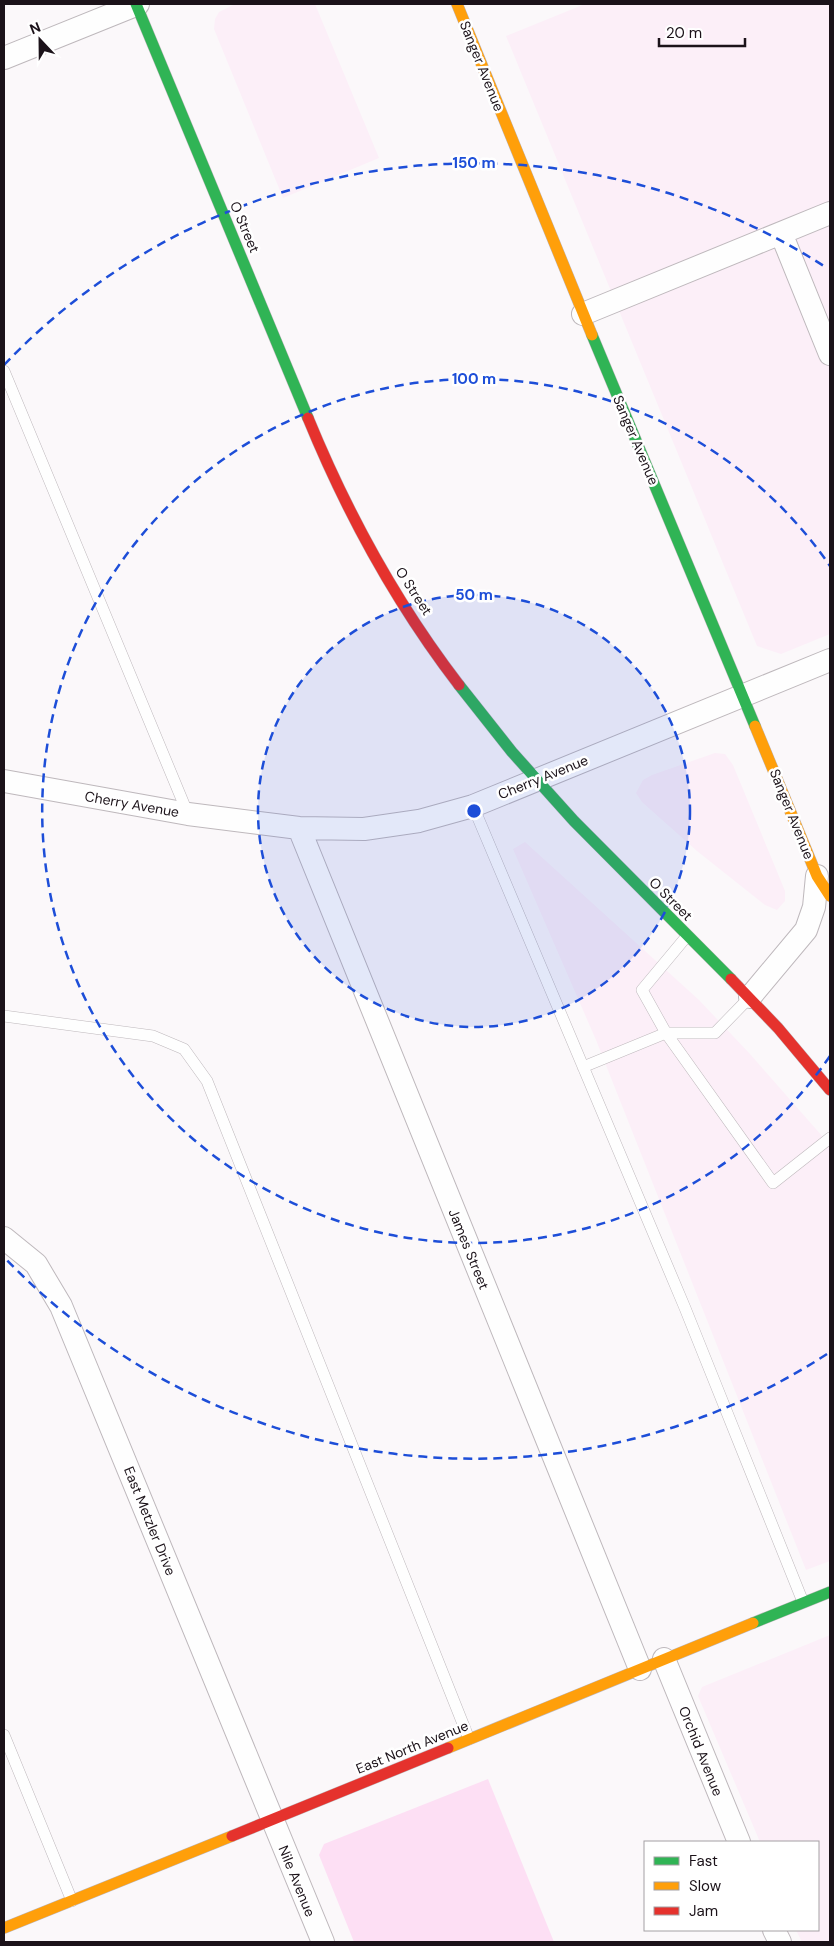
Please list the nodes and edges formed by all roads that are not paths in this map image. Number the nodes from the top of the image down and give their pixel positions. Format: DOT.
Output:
graph roads {
  1 [pos="136,4"];
  2 [pos="457,4"];
  3 [pos="4,58"];
  4 [pos="830,213"];
  5 [pos="781,233"];
  6 [pos="583,314"];
  7 [pos="830,354"];
  8 [pos="4,371"];
  9 [pos="830,660"];
  10 [pos="743,696"];
  11 [pos="537,780"];
  12 [pos="4,781"];
  13 [pos="473,806"];
  14 [pos="188,814"];
  15 [pos="299,828"];
  16 [pos="817,876"];
  17 [pos="830,896"];
  18 [pos="687,936"];
  19 [pos="750,997"];
  20 [pos="4,1016"];
  21 [pos="666,1033"];
  22 [pos="584,1067"];
  23 [pos="830,1090"];
  24 [pos="830,1138"];
  25 [pos="4,1238"];
  26 [pos="830,1592"];
  27 [pos="804,1602"];
  28 [pos="664,1659"];
  29 [pos="640,1669"];
  30 [pos="4,1735"];
  31 [pos="470,1739"];
  32 [pos="272,1820"];
  33 [pos="739,1841"];
  34 [pos="72,1900"];
  35 [pos="4,1928"];
  36 [pos="323,1942"];
  1 -- 3 [label="street"];
  1 -- 11 [label="street, O Street"];
  2 -- 6 [label="street, Sanger Avenue"];
  4 -- 5 [label="street"];
  5 -- 6 [label="street"];
  5 -- 7 [label="street"];
  6 -- 10 [label="street, Sanger Avenue"];
  8 -- 14 [label="lane"];
  9 -- 10 [label="street, Cherry Avenue"];
  10 -- 11 [label="street, Cherry Avenue"];
  10 -- 16 [label="street, Sanger Avenue"];
  11 -- 13 [label="street, Cherry Avenue"];
  11 -- 18 [label="street, O Street"];
  12 -- 14 [label="street, Cherry Avenue"];
  13 -- 15 [label="street, Cherry Avenue"];
  13 -- 22 [label="lane"];
  14 -- 15 [label="street, Cherry Avenue"];
  15 -- 29 [label="street, James Street"];
  16 -- 17 [label="street, Sanger Avenue"];
  16 -- 19 [label="street, Sanger Avenue"];
  18 -- 19 [label="street, O Street"];
  18 -- 21 [label="lane"];
  19 -- 21 [label="lane"];
  19 -- 23 [label="street, O Street"];
  20 -- 31 [label="lane"];
  21 -- 22 [label="lane"];
  21 -- 24 [label="lane"];
  22 -- 27 [label="lane"];
  25 -- 32 [label="street, East Metzler Drive"];
  26 -- 27 [label="street, East North Avenue"];
  27 -- 28 [label="street, East North Avenue"];
  28 -- 29 [label="street, East North Avenue"];
  28 -- 33 [label="street, Orchid Avenue"];
  29 -- 31 [label="street, East North Avenue"];
  30 -- 34 [label="lane"];
  31 -- 32 [label="street, East North Avenue"];
  32 -- 34 [label="street, East North Avenue"];
  32 -- 36 [label="street, Nile Avenue"];
  34 -- 35 [label="street, East North Avenue"];
}
